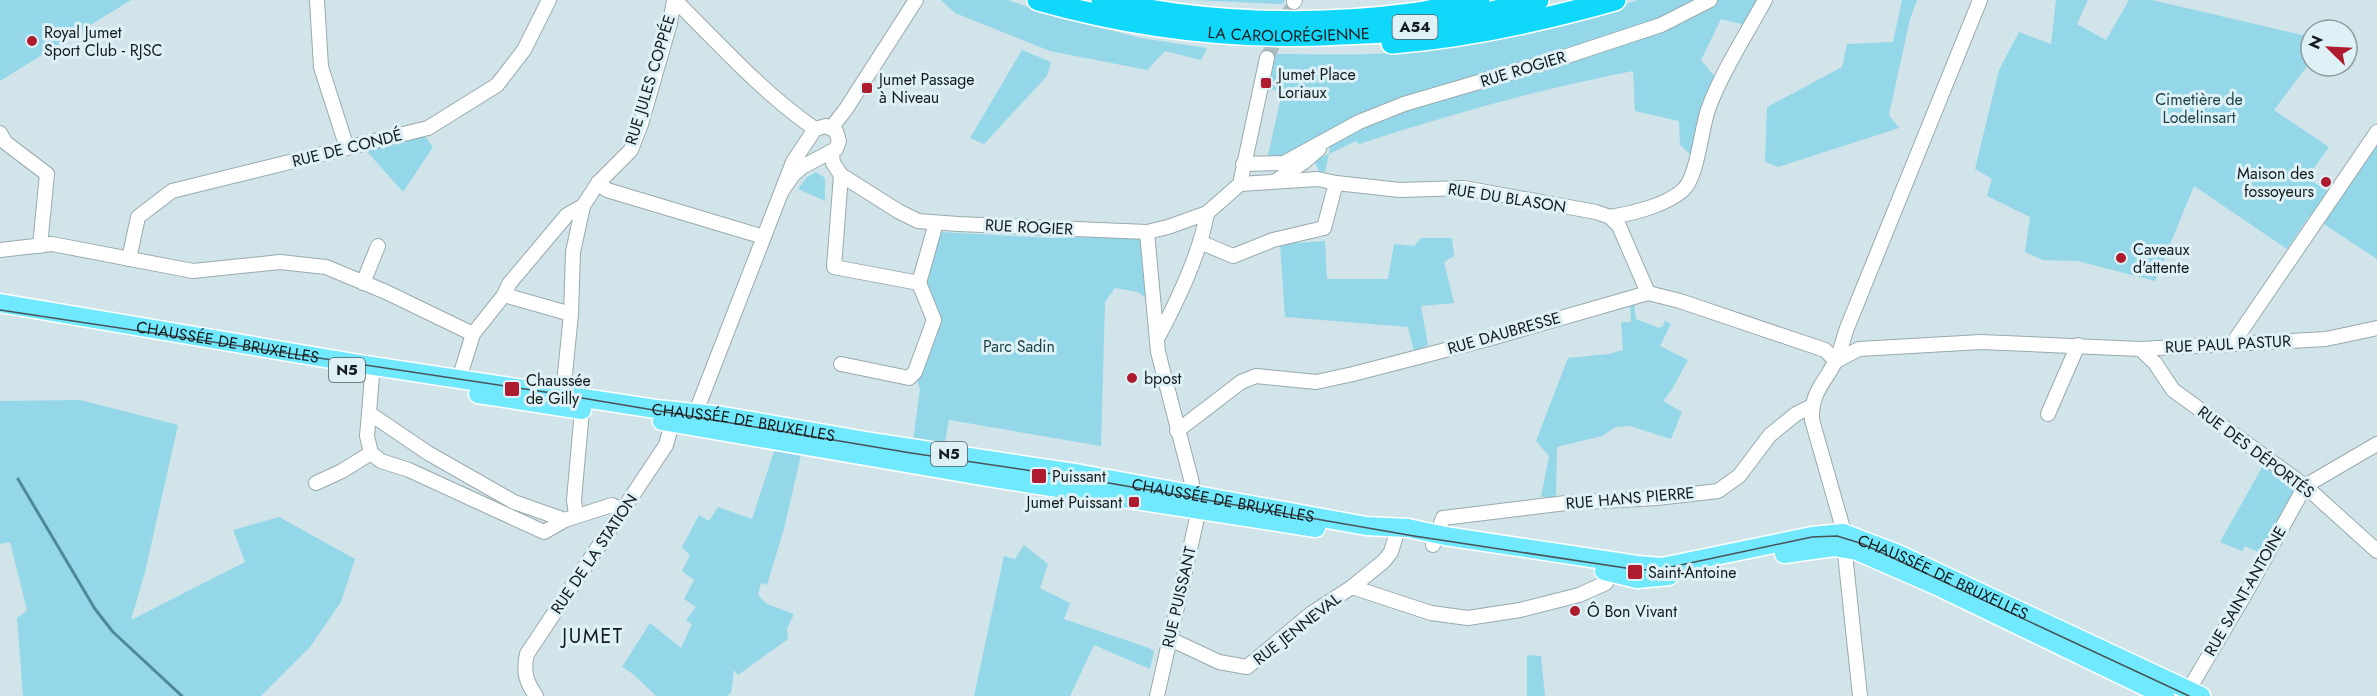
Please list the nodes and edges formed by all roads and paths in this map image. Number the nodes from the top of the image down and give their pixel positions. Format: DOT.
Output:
graph roads {
  1 [pos="317,0"];
  2 [pos="549,0"];
  3 [pos="675,0"];
  4 [pos="916,0"];
  5 [pos="1038,0"];
  6 [pos="1102,0"];
  7 [pos="1416,0"];
  8 [pos="1479,0"];
  9 [pos="1538,0"];
  10 [pos="1615,0"];
  11 [pos="1710,0"];
  12 [pos="1765,0"];
  13 [pos="1980,0"];
  14 [pos="1310,20"];
  15 [pos="1290,37"];
  16 [pos="1267,58"];
  17 [pos="831,127"];
  18 [pos="2377,132"];
  19 [pos="0,134"];
  20 [pos="812,134"];
  21 [pos="347,148"];
  22 [pos="828,155"];
  23 [pos="1299,160"];
  24 [pos="1244,164"];
  25 [pos="841,175"];
  26 [pos="1318,179"];
  27 [pos="1275,180"];
  28 [pos="598,183"];
  29 [pos="1336,183"];
  30 [pos="1240,184"];
  31 [pos="782,191"];
  32 [pos="583,206"];
  33 [pos="1207,213"];
  34 [pos="1610,217"];
  35 [pos="936,223"];
  36 [pos="1147,232"];
  37 [pos="764,237"];
  38 [pos="1200,242"];
  39 [pos="40,246"];
  40 [pos="378,246"];
  41 [pos="0,250"];
  42 [pos="129,259"];
  43 [pos="363,283"];
  44 [pos="919,283"];
  45 [pos="1648,293"];
  46 [pos="504,295"];
  47 [pos="0,303"];
  48 [pos="571,314"];
  49 [pos="0,316"];
  50 [pos="2377,328"];
  51 [pos="473,334"];
  52 [pos="1157,339"];
  53 [pos="2233,343"];
  54 [pos="2078,345"];
  55 [pos="2140,349"];
  56 [pos="1836,361"];
  57 [pos="841,364"];
  58 [pos="372,375"];
  59 [pos="459,379"];
  60 [pos="562,401"];
  61 [pos="1812,406"];
  62 [pos="582,410"];
  63 [pos="369,413"];
  64 [pos="2048,414"];
  65 [pos="683,418"];
  66 [pos="1177,431"];
  67 [pos="2377,444"];
  68 [pos="371,453"];
  69 [pos="441,461"];
  70 [pos="432,481"];
  71 [pos="316,483"];
  72 [pos="2305,486"];
  73 [pos="501,495"];
  74 [pos="1195,500"];
  75 [pos="493,509"];
  76 [pos="623,510"];
  77 [pos="570,517"];
  78 [pos="1396,534"];
  79 [pos="1435,539"];
  80 [pos="1843,540"];
  81 [pos="2377,551"];
  82 [pos="1611,567"];
  83 [pos="1352,587"];
  84 [pos="1170,639"];
  85 [pos="2191,694"];
  86 [pos="536,696"];
  87 [pos="1157,696"];
  88 [pos="1860,696"];
  89 [pos="2165,696"];
  1 -- 21 [label="street"];
  2 -- 21 [label="street, RUE DE CONDÉ"];
  3 -- 20 [label="street"];
  3 -- 28 [label="street, RUE JULES COPPÉE"];
  4 -- 17 [label="street"];
  5 -- 15 [label="highway, LA CAROLORÉGIENNE / A54"];
  6 -- 14 [label="highway, LA CAROLORÉGIENNE / A54"];
  7 -- 14 [label="highway"];
  8 -- 14 [label="highway, LA CAROLORÉGIENNE / A54"];
  9 -- 15 [label="highway, LA CAROLORÉGIENNE / A54"];
  10 -- 15 [label="highway"];
  11 -- 23 [label="street, RUE ROGIER"];
  12 -- 34 [label="street"];
  13 -- 56 [label="street"];
  16 -- 24 [label="street"];
  17 -- 20 [label="street"];
  17 -- 22 [label="street"];
  18 -- 53 [label="street"];
  19 -- 39 [label="street"];
  20 -- 22 [label="street"];
  20 -- 31 [label="street"];
  21 -- 42 [label="street, RUE DE CONDÉ"];
  22 -- 25 [label="street"];
  22 -- 31 [label="street"];
  23 -- 24 [label="street"];
  23 -- 26 [label="street"];
  23 -- 27 [label="street"];
  24 -- 30 [label="street"];
  25 -- 35 [label="street, RUE ROGIER"];
  25 -- 44 [label="street"];
  26 -- 27 [label="street, RUE DU BLASON"];
  26 -- 29 [label="street, RUE DU BLASON"];
  27 -- 30 [label="street, RUE DU BLASON"];
  28 -- 32 [label="street, RUE JULES COPPÉE"];
  28 -- 37 [label="street"];
  29 -- 34 [label="street, RUE DU BLASON"];
  29 -- 38 [label="street"];
  30 -- 33 [label="street, RUE ROGIER"];
  31 -- 37 [label="street"];
  32 -- 46 [label="street"];
  32 -- 48 [label="street"];
  33 -- 36 [label="street, RUE ROGIER"];
  33 -- 38 [label="street"];
  34 -- 45 [label="street"];
  35 -- 36 [label="street, RUE ROGIER"];
  35 -- 44 [label="street"];
  36 -- 52 [label="street"];
  37 -- 65 [label="street"];
  38 -- 52 [label="street"];
  39 -- 41 [label="street"];
  39 -- 42 [label="street"];
  40 -- 43 [label="street"];
  42 -- 43 [label="street"];
  43 -- 51 [label="street"];
  44 -- 57 [label="street"];
  45 -- 56 [label="street"];
  45 -- 66 [label="street, RUE DAUBRESSE"];
  46 -- 48 [label="street"];
  46 -- 51 [label="street"];
  47 -- 59 [label="main road, CHAUSSÉE DE BRUXELLES / N5"];
  48 -- 60 [label="street"];
  49 -- 58 [label="main road, CHAUSSÉE DE BRUXELLES / N5"];
  50 -- 53 [label="street, RUE PAUL PASTUR"];
  51 -- 59 [label="street"];
  52 -- 66 [label="street"];
  53 -- 55 [label="street, RUE PAUL PASTUR"];
  54 -- 55 [label="street, RUE PAUL PASTUR"];
  54 -- 56 [label="street, RUE PAUL PASTUR"];
  54 -- 64 [label="street"];
  55 -- 72 [label="street, RUE DES DÉPORTÉS"];
  56 -- 61 [label="street"];
  58 -- 60 [label="main road, CHAUSSÉE DE BRUXELLES / N5"];
  58 -- 63 [label="street"];
  59 -- 60 [label="main road, CHAUSSÉE DE BRUXELLES / N5"];
  60 -- 62 [label="main road, CHAUSSÉE DE BRUXELLES / N5"];
  60 -- 65 [label="main road, CHAUSSÉE DE BRUXELLES / N5"];
  61 -- 79 [label="street, RUE HANS PIERRE"];
  61 -- 80 [label="street"];
  62 -- 65 [label="main road, CHAUSSÉE DE BRUXELLES / N5"];
  62 -- 77 [label="street"];
  63 -- 68 [label="street"];
  63 -- 69 [label="street"];
  65 -- 74 [label="main road, CHAUSSÉE DE BRUXELLES / N5"];
  65 -- 76 [label="street, RUE DE LA STATION"];
  66 -- 74 [label="street"];
  67 -- 72 [label="street"];
  68 -- 70 [label="street"];
  68 -- 71 [label="street"];
  69 -- 70 [label="street"];
  69 -- 73 [label="street"];
  70 -- 75 [label="street"];
  72 -- 81 [label="street, RUE DES DÉPORTÉS"];
  72 -- 85 [label="street, RUE SAINT-ANTOINE"];
  73 -- 75 [label="street"];
  73 -- 77 [label="street"];
  74 -- 78 [label="main road, CHAUSSÉE DE BRUXELLES / N5"];
  74 -- 84 [label="street, RUE PUISSANT"];
  75 -- 77 [label="street"];
  76 -- 77 [label="street"];
  76 -- 86 [label="street, RUE DE LA STATION"];
  78 -- 79 [label="main road, CHAUSSÉE DE BRUXELLES / N5"];
  78 -- 82 [label="main road, CHAUSSÉE DE BRUXELLES / N5"];
  78 -- 83 [label="street, RUE JENNEVAL"];
  79 -- 82 [label="main road, CHAUSSÉE DE BRUXELLES / N5"];
  80 -- 82 [label="main road, CHAUSSÉE DE BRUXELLES / N5"];
  80 -- 85 [label="main road, CHAUSSÉE DE BRUXELLES / N5"];
  80 -- 88 [label="street"];
  80 -- 89 [label="main road, CHAUSSÉE DE BRUXELLES / N5"];
  82 -- 83 [label="street"];
  83 -- 84 [label="street, RUE JENNEVAL"];
  84 -- 87 [label="street, RUE PUISSANT"];
}
